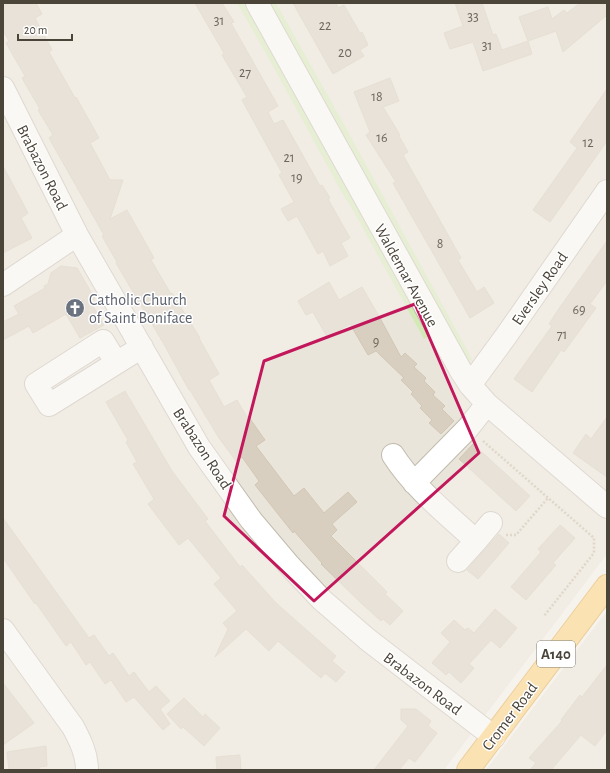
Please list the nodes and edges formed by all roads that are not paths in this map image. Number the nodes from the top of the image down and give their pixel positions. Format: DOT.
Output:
graph roads {
  1 [pos="257,3"];
  2 [pos="3,88"];
  3 [pos="607,191"];
  4 [pos="77,235"];
  5 [pos="3,285"];
  6 [pos="142,347"];
  7 [pos="116,362"];
  8 [pos="470,384"];
  9 [pos="487,404"];
  10 [pos="393,456"];
  11 [pos="414,483"];
  12 [pos="607,507"];
  13 [pos="491,523"];
  14 [pos="476,540"];
  15 [pos="458,561"];
  16 [pos="607,586"];
  17 [pos="3,630"];
  18 [pos="494,736"];
  19 [pos="87,770"];
  20 [pos="468,770"];
  1 -- 8 [label="street, Waldemar Avenue"];
  2 -- 4 [label="street, Brabazon Road"];
  3 -- 8 [label="street, Eversley Road"];
  4 -- 5 [label="street"];
  4 -- 6 [label="street, Brabazon Road"];
  6 -- 7 [label="street"];
  6 -- 18 [label="street, Brabazon Road"];
  8 -- 9 [label="street, Waldemar Avenue"];
  9 -- 11 [label="street"];
  9 -- 12 [label="street, Waldemar Avenue"];
  10 -- 11 [label="street"];
  11 -- 14 [label="street"];
  13 -- 14 [label="street"];
  14 -- 15 [label="street"];
  16 -- 18 [label="highway, Cromer Road / A140"];
  17 -- 19 [label="street"];
  18 -- 20 [label="highway, Cromer Road / A140"];
}
